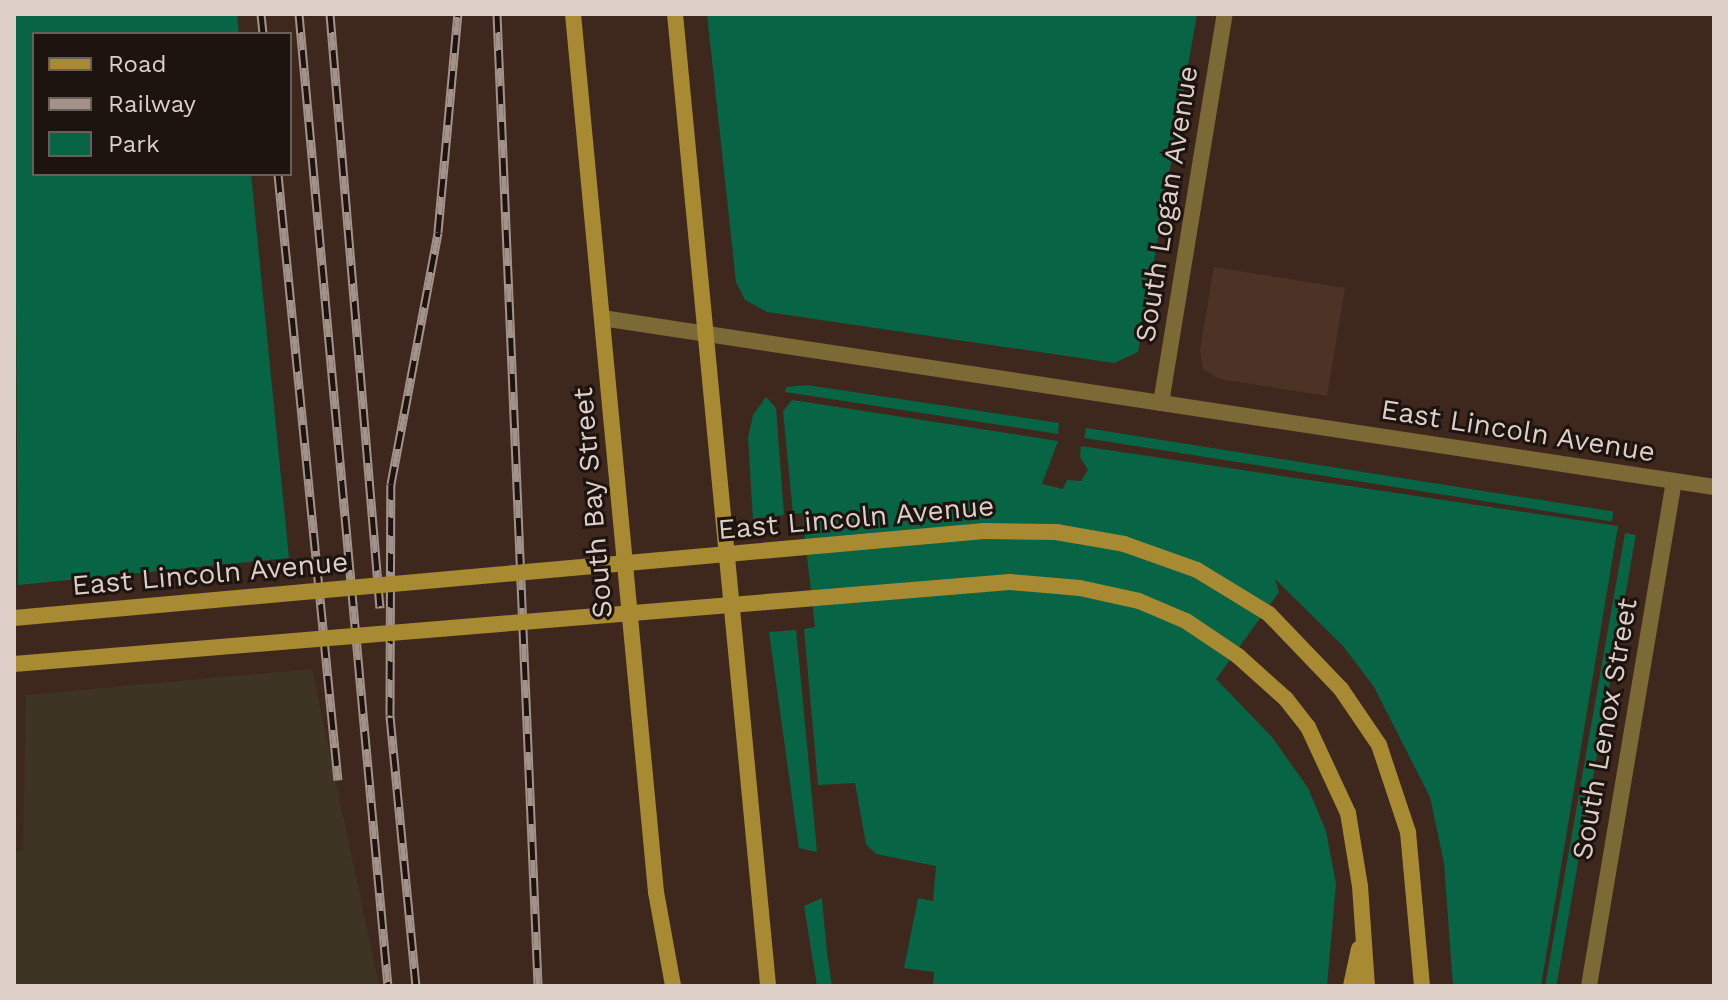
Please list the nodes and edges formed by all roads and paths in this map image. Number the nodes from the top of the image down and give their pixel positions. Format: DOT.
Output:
graph roads {
  1 [pos="573,14"];
  2 [pos="675,14"];
  3 [pos="1225,14"];
  4 [pos="602,318"];
  5 [pos="709,335"];
  6 [pos="1161,403"];
  7 [pos="1674,481"];
  8 [pos="1714,487"];
  9 [pos="14,618"];
  10 [pos="14,664"];
  11 [pos="1363,932"];
  12 [pos="769,984"];
  13 [pos="673,986"];
  14 [pos="1351,986"];
  15 [pos="1367,986"];
  16 [pos="1422,986"];
  17 [pos="1589,986"];
  1 -- 4 [label="main road, South Bay Street"];
  2 -- 5 [label="main road"];
  3 -- 6 [label="street, South Logan Avenue"];
  4 -- 5 [label="street, East Lincoln Avenue"];
  4 -- 13 [label="main road, South Bay Street"];
  5 -- 6 [label="street, East Lincoln Avenue"];
  5 -- 12 [label="main road"];
  6 -- 7 [label="street, East Lincoln Avenue"];
  7 -- 8 [label="street, East Lincoln Avenue"];
  7 -- 17 [label="street, South Lenox Street"];
  9 -- 16 [label="main road, East Lincoln Avenue, bridge"];
  10 -- 11 [label="main road, bridge"];
  11 -- 14 [label="main road"];
  11 -- 15 [label="main road"];
}
